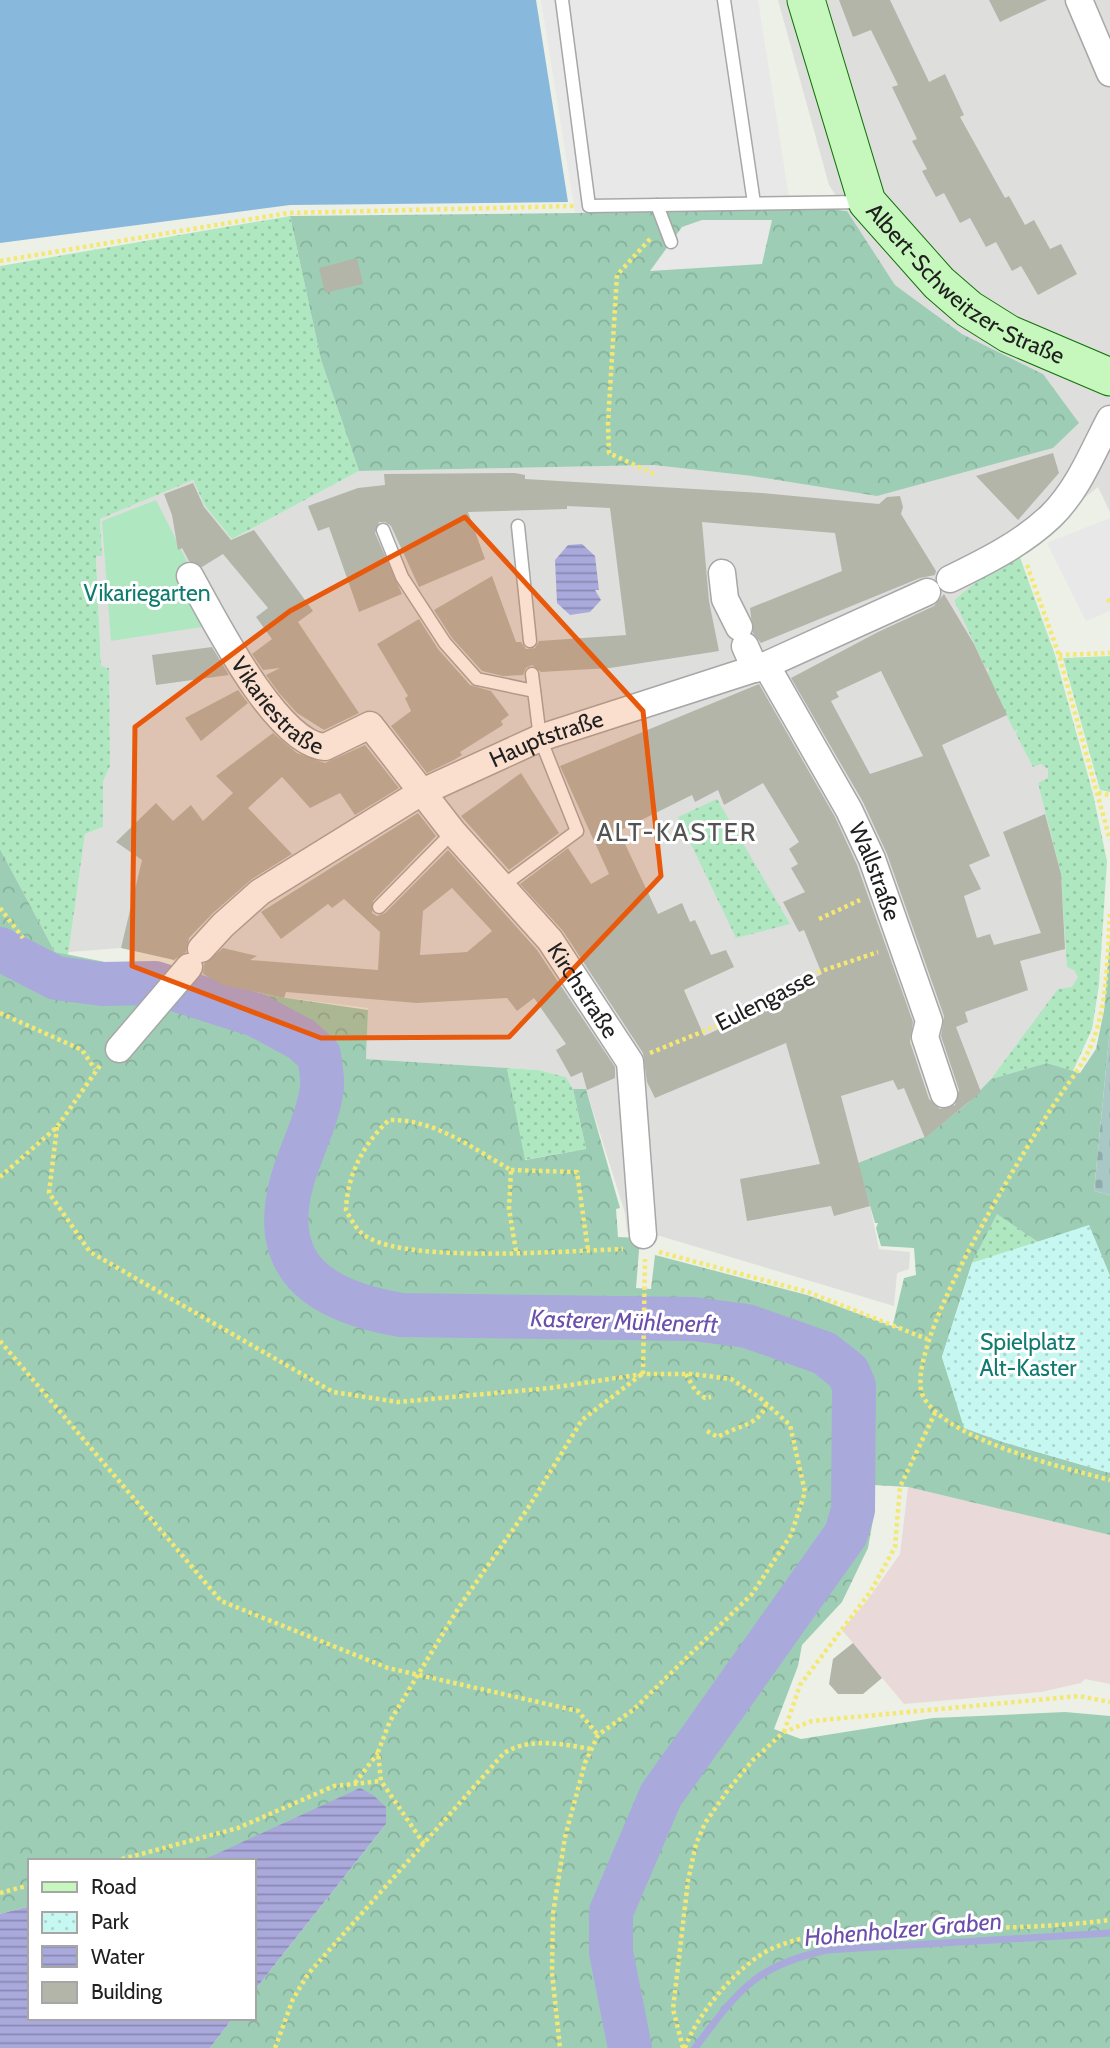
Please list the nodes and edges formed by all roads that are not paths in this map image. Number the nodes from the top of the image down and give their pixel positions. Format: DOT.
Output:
graph roads {
  1 [pos="562,0"];
  2 [pos="724,0"];
  3 [pos="806,0"];
  4 [pos="1079,0"];
  5 [pos="1110,73"];
  6 [pos="867,202"];
  7 [pos="754,203"];
  8 [pos="657,205"];
  9 [pos="671,242"];
  10 [pos="1110,377"];
  11 [pos="1110,419"];
  12 [pos="518,526"];
  13 [pos="383,530"];
  14 [pos="722,573"];
  15 [pos="190,576"];
  16 [pos="950,579"];
  17 [pos="927,592"];
  18 [pos="530,641"];
  19 [pos="751,652"];
  20 [pos="531,674"];
  21 [pos="534,691"];
  22 [pos="540,738"];
  23 [pos="420,793"];
  24 [pos="453,832"];
  25 [pos="501,887"];
  26 [pos="379,907"];
  27 [pos="119,1049"];
  28 [pos="944,1094"];
  29 [pos="644,1240"];
  1 -- 8 [label="lane"];
  2 -- 7 [label="lane"];
  3 -- 6 [label="street, Albert-Schweitzer-Straße"];
  4 -- 5 [label="street"];
  6 -- 7 [label="lane"];
  6 -- 10 [label="street, Albert-Schweitzer-Straße"];
  7 -- 8 [label="lane"];
  8 -- 9 [label="lane"];
  11 -- 16 [label="street"];
  12 -- 18 [label="lane"];
  13 -- 21 [label="lane"];
  14 -- 19 [label="street, Wallstraße"];
  15 -- 23 [label="street, Vikariestraße"];
  17 -- 19 [label="street, Hauptstraße"];
  19 -- 22 [label="street, Hauptstraße"];
  19 -- 28 [label="street, Wallstraße"];
  20 -- 21 [label="lane"];
  21 -- 22 [label="lane"];
  22 -- 23 [label="street, Hauptstraße"];
  22 -- 25 [label="lane"];
  23 -- 24 [label="street, Kirchstraße"];
  23 -- 27 [label="street, Hauptstraße"];
  24 -- 25 [label="street, Kirchstraße"];
  24 -- 26 [label="lane"];
  25 -- 29 [label="street, Kirchstraße"];
}
